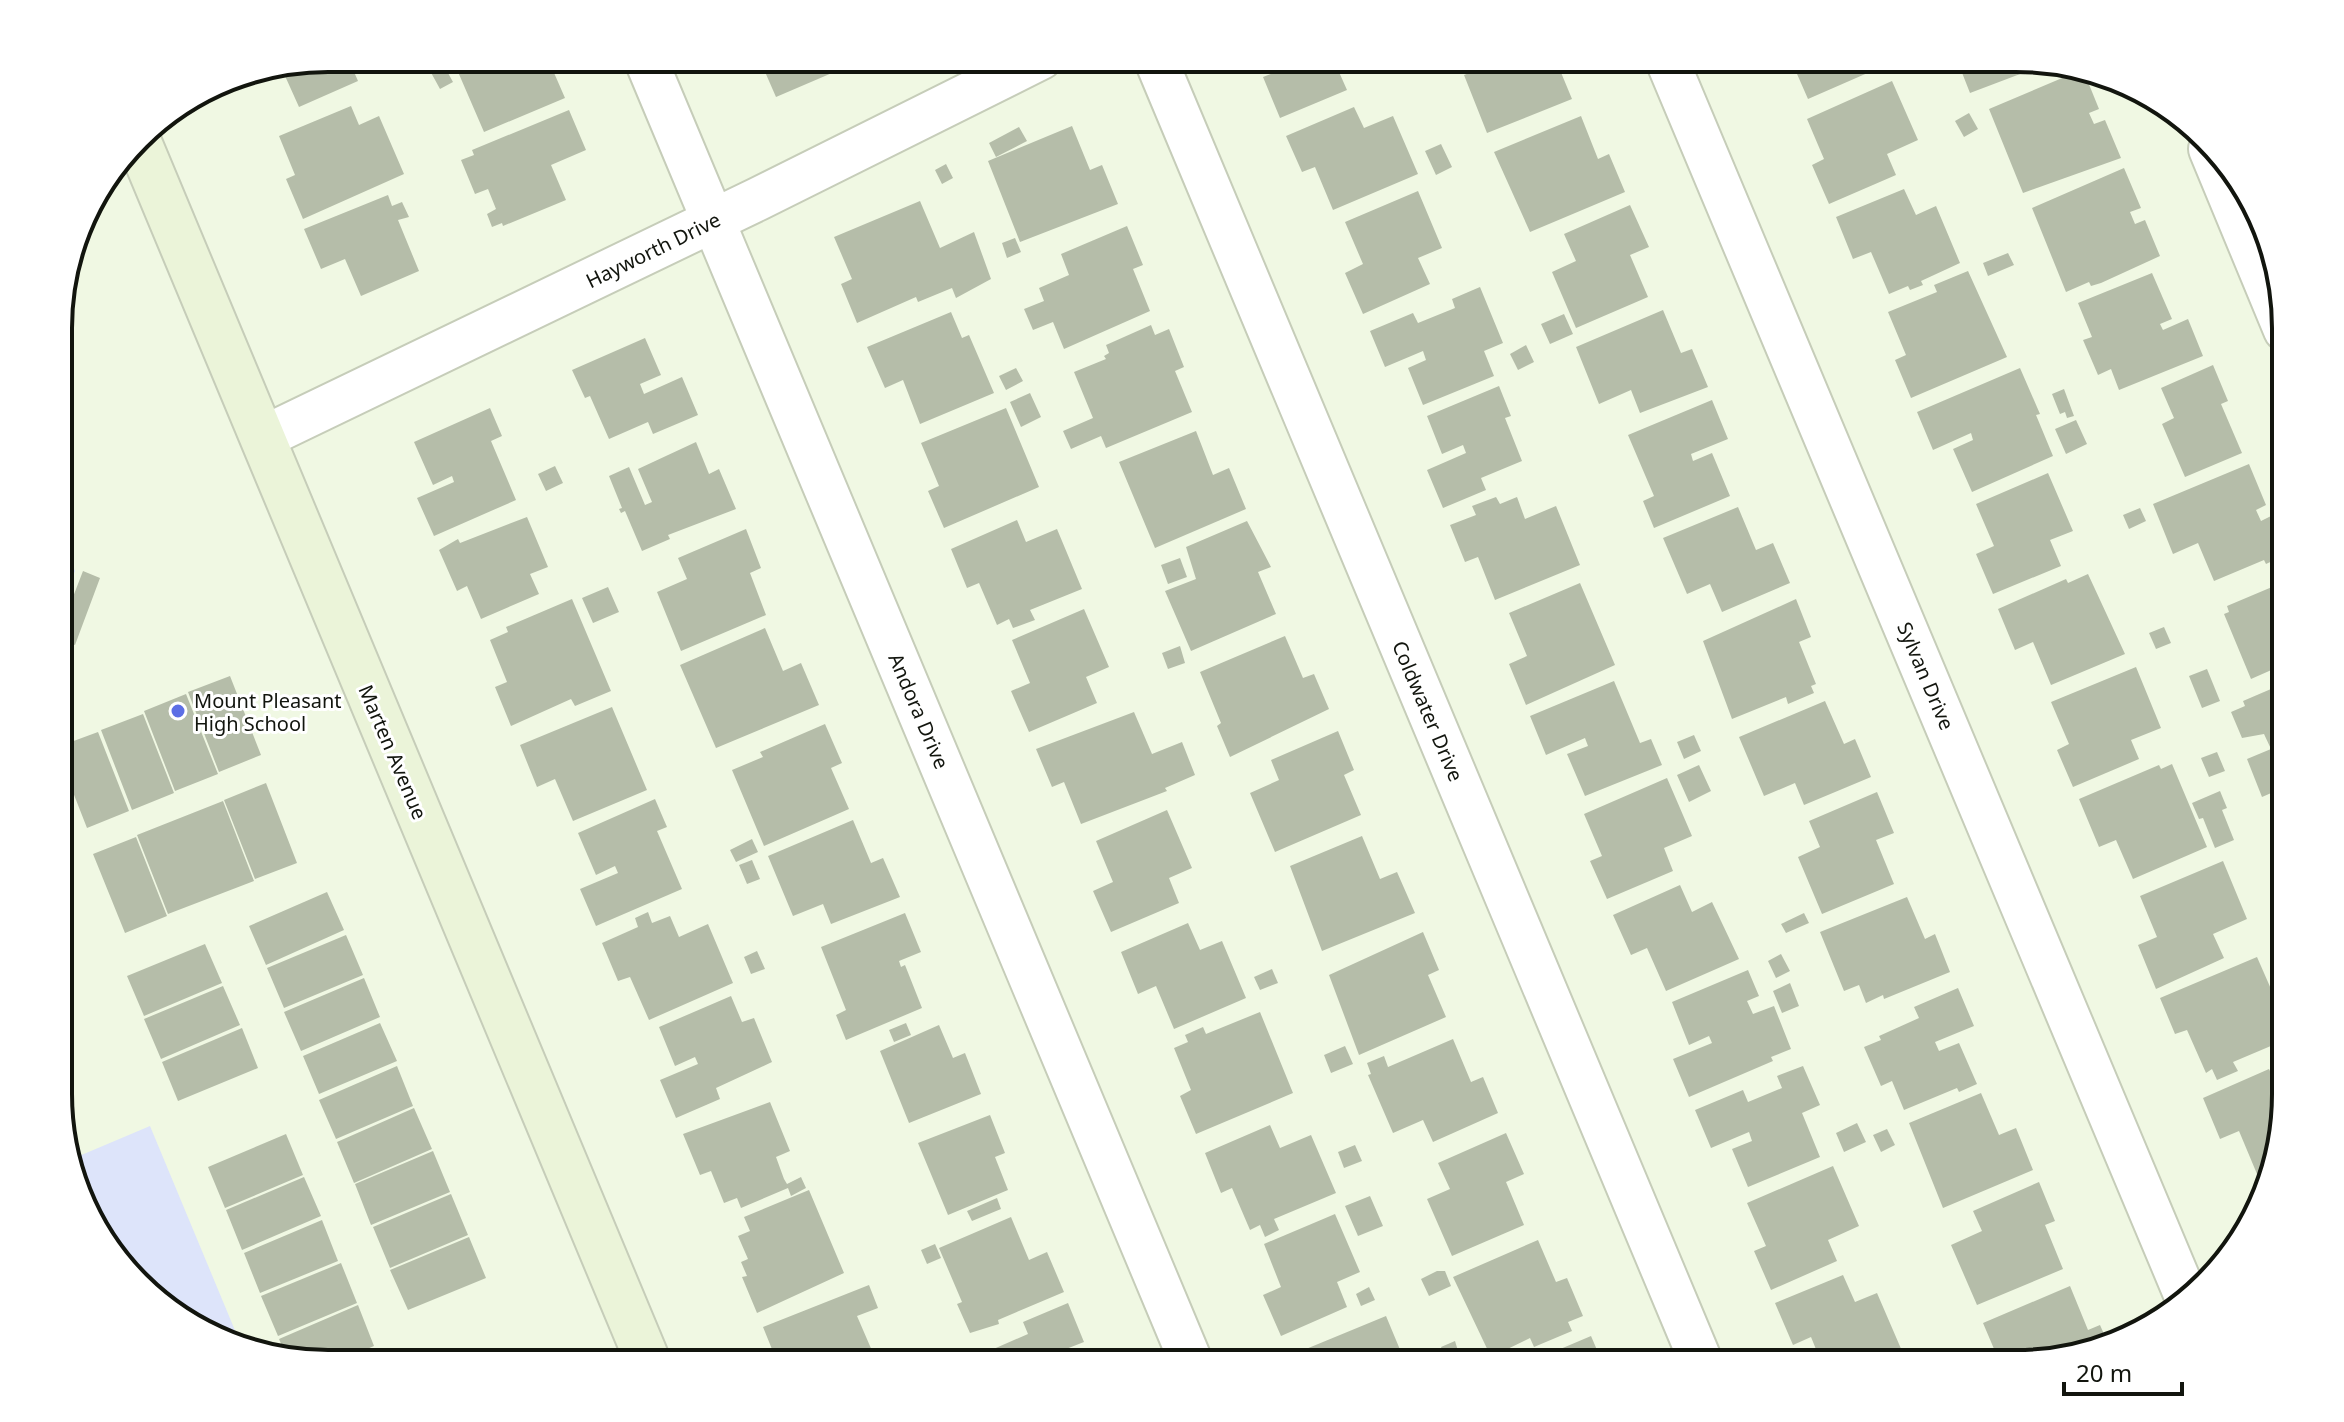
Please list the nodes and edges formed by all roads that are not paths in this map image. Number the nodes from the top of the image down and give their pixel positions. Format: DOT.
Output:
graph roads {
  1 [pos="651,72"];
  2 [pos="1013,72"];
  3 [pos="1161,72"];
  4 [pos="1672,72"];
  5 [pos="143,151"];
  6 [pos="2221,175"];
  7 [pos="714,220"];
  8 [pos="2268,290"];
  9 [pos="262,438"];
  10 [pos="2182,1288"];
  11 [pos="1186,1349"];
  12 [pos="1696,1349"];
  13 [pos="643,1350"];
  1 -- 7 [label="street, Andora Drive"];
  2 -- 7 [label="street, Hayworth Drive"];
  3 -- 12 [label="street, Coldwater Drive"];
  4 -- 10 [label="street, Sylvan Drive"];
  5 -- 9 [label="street, Marten Avenue"];
  6 -- 8 [label="street"];
  7 -- 9 [label="street, Hayworth Drive"];
  7 -- 11 [label="street, Andora Drive"];
  9 -- 13 [label="street, Marten Avenue"];
}
